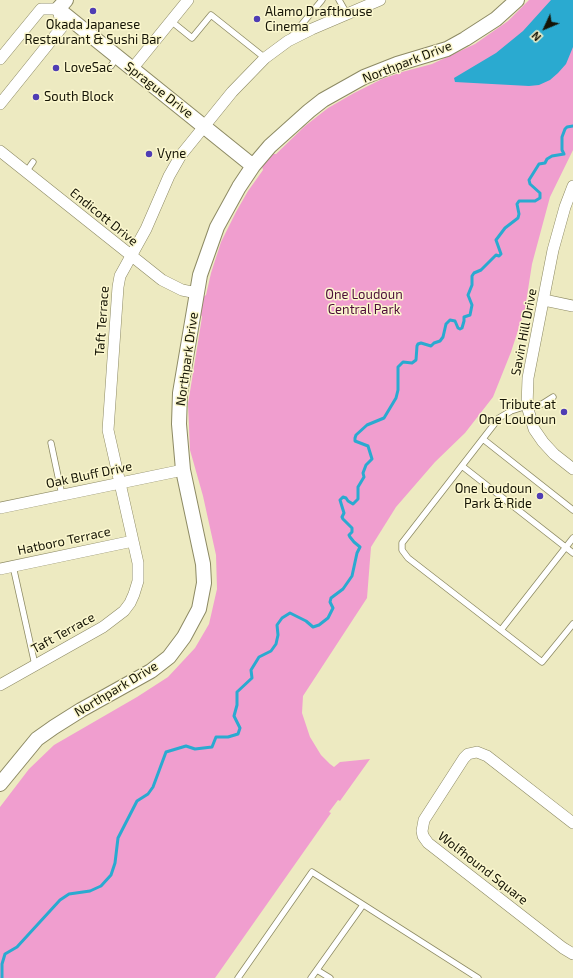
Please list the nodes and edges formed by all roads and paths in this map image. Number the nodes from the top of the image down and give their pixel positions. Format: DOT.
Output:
graph roads {
  1 [pos="46,0"];
  2 [pos="188,0"];
  3 [pos="322,0"];
  4 [pos="339,0"];
  5 [pos="380,0"];
  6 [pos="517,0"];
  7 [pos="62,5"];
  8 [pos="347,14"];
  9 [pos="171,21"];
  10 [pos="288,41"];
  11 [pos="265,58"];
  12 [pos="0,59"];
  13 [pos="132,69"];
  14 [pos="0,104"];
  15 [pos="204,126"];
  16 [pos="0,151"];
  17 [pos="33,162"];
  18 [pos="253,166"];
  19 [pos="25,172"];
  20 [pos="573,186"];
  21 [pos="130,256"];
  22 [pos="197,293"];
  23 [pos="544,300"];
  24 [pos="573,306"];
  25 [pos="553,397"];
  26 [pos="527,406"];
  27 [pos="483,439"];
  28 [pos="51,443"];
  29 [pos="462,466"];
  30 [pos="573,469"];
  31 [pos="183,470"];
  32 [pos="119,484"];
  33 [pos="62,495"];
  34 [pos="0,506"];
  35 [pos="573,510"];
  36 [pos="573,538"];
  37 [pos="133,541"];
  38 [pos="566,547"];
  39 [pos="573,553"];
  40 [pos="13,566"];
  41 [pos="0,569"];
  42 [pos="573,624"];
  43 [pos="501,630"];
  44 [pos="35,665"];
  45 [pos="0,685"];
  46 [pos="0,784"];
  47 [pos="573,823"];
  48 [pos="363,905"];
  49 [pos="573,954"];
  50 [pos="317,970"];
  51 [pos="238,978"];
  52 [pos="311,978"];
  53 [pos="330,978"];
  54 [pos="478,978"];
  1 -- 7 [label="street, Sprague Drive"];
  2 -- 9 [label="street"];
  3 -- 10 [label="lane"];
  4 -- 8 [label="lane"];
  5 -- 8 [label="street, Taft Terrace"];
  6 -- 18 [label="street, Northpark Drive"];
  7 -- 12 [label="street"];
  7 -- 13 [label="street, Sprague Drive"];
  7 -- 14 [label="street"];
  8 -- 10 [label="street, Taft Terrace"];
  9 -- 11 [label="lane"];
  9 -- 13 [label="street"];
  10 -- 11 [label="street, Taft Terrace"];
  11 -- 15 [label="street, Taft Terrace"];
  13 -- 15 [label="street, Sprague Drive"];
  15 -- 18 [label="street, Sprague Drive"];
  15 -- 21 [label="street, Taft Terrace"];
  16 -- 19 [label="street, Endicott Drive"];
  17 -- 19 [label="lane"];
  18 -- 22 [label="street, Northpark Drive"];
  19 -- 21 [label="street, Endicott Drive"];
  20 -- 23 [label="street, Savin Hill Drive"];
  21 -- 22 [label="street, Endicott Drive"];
  21 -- 32 [label="street, Taft Terrace"];
  22 -- 31 [label="street, Northpark Drive"];
  23 -- 24 [label="street"];
  23 -- 26 [label="street, Savin Hill Drive"];
  25 -- 26 [label="lane"];
  26 -- 27 [label="lane"];
  26 -- 30 [label="street, Savin Hill Drive"];
  27 -- 29 [label="lane"];
  27 -- 35 [label="lane"];
  28 -- 33 [label="lane"];
  29 -- 38 [label="lane"];
  29 -- 43 [label="lane"];
  31 -- 32 [label="street, Oak Bluff Drive"];
  31 -- 46 [label="street, Northpark Drive"];
  32 -- 33 [label="street, Oak Bluff Drive"];
  32 -- 37 [label="street, Taft Terrace"];
  33 -- 34 [label="street, Oak Bluff Drive"];
  36 -- 38 [label="lane"];
  37 -- 40 [label="street, Hatboro Terrace"];
  37 -- 44 [label="street, Taft Terrace"];
  38 -- 39 [label="lane"];
  38 -- 43 [label="lane"];
  40 -- 41 [label="street, Hatboro Terrace"];
  40 -- 44 [label="lane"];
  42 -- 43 [label="lane"];
  44 -- 45 [label="street, Taft Terrace"];
  47 -- 49 [label="street, Wolfhound Square"];
  48 -- 50 [label="lane"];
  48 -- 51 [label="lane"];
  48 -- 54 [label="lane"];
  50 -- 52 [label="lane"];
  50 -- 53 [label="lane"];
}
